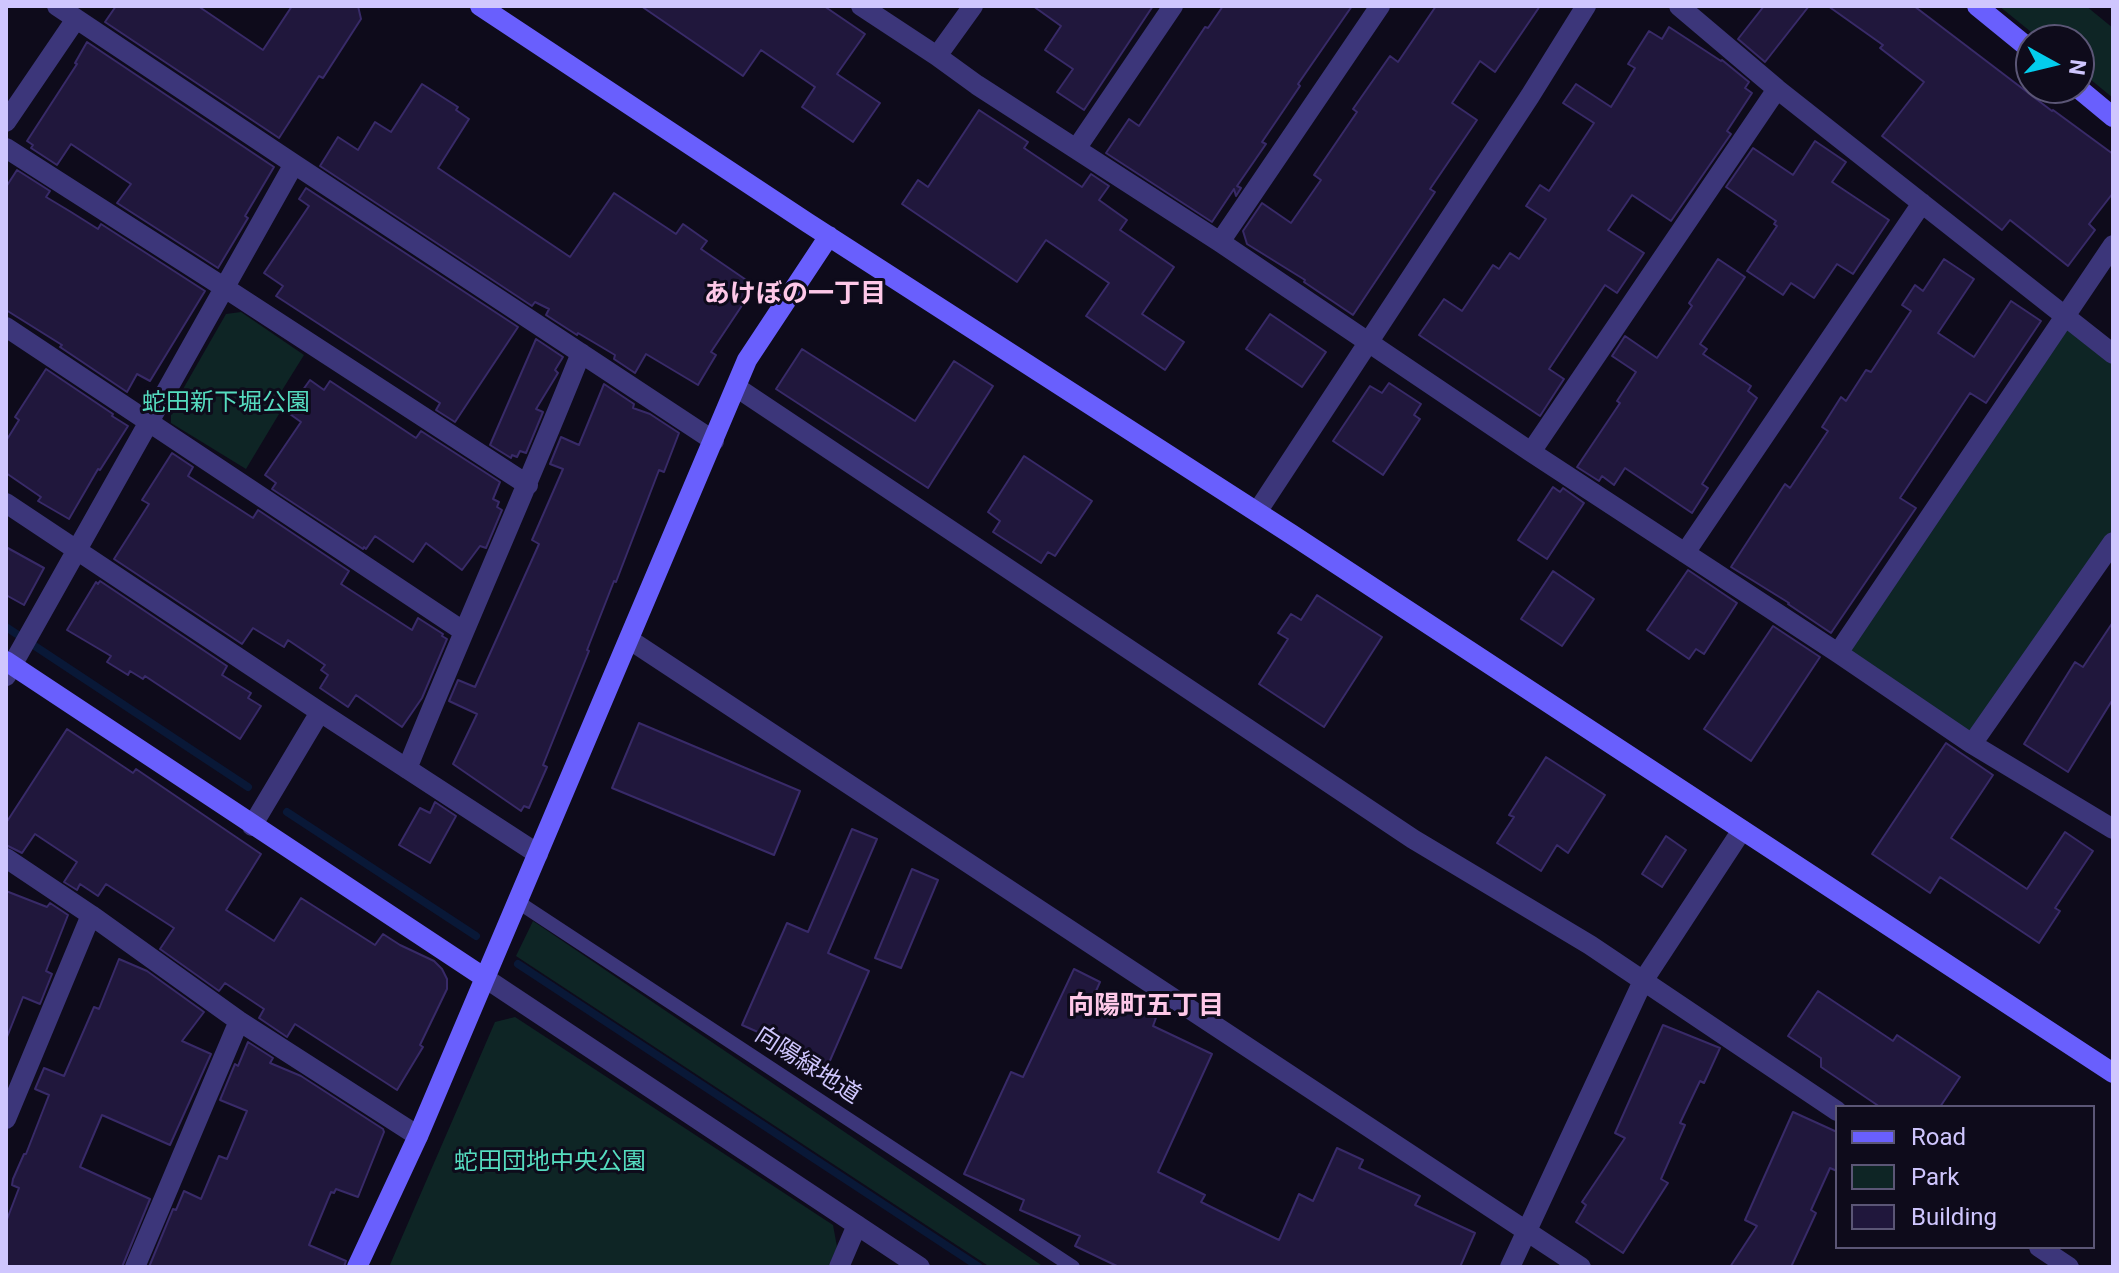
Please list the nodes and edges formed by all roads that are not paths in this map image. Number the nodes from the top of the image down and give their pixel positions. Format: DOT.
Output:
graph roads {
  1 [pos="57,6"];
  2 [pos="480,6"];
  3 [pos="861,6"];
  4 [pos="973,6"];
  5 [pos="1173,6"];
  6 [pos="1380,6"];
  7 [pos="1586,6"];
  8 [pos="1679,6"];
  9 [pos="1977,6"];
  10 [pos="76,19"];
  11 [pos="2015,37"];
  12 [pos="937,56"];
  13 [pos="1777,89"];
  14 [pos="2095,102"];
  15 [pos="2113,117"];
  16 [pos="6,122"];
  17 [pos="6,148"];
  18 [pos="1076,149"];
  19 [pos="294,164"];
  20 [pos="1922,203"];
  21 [pos="829,236"];
  22 [pos="1220,242"];
  23 [pos="2113,245"];
  24 [pos="225,288"];
  25 [pos="2065,315"];
  26 [pos="6,327"];
  27 [pos="1369,341"];
  28 [pos="581,353"];
  29 [pos="2113,354"];
  30 [pos="736,387"];
  31 [pos="150,424"];
  32 [pos="714,441"];
  33 [pos="1531,452"];
  34 [pos="528,485"];
  35 [pos="6,503"];
  36 [pos="1257,512"];
  37 [pos="2113,542"];
  38 [pos="77,550"];
  39 [pos="1685,553"];
  40 [pos="463,631"];
  41 [pos="630,640"];
  42 [pos="1838,653"];
  43 [pos="8,667"];
  44 [pos="320,712"];
  45 [pos="1972,744"];
  46 [pos="407,769"];
  47 [pos="252,826"];
  48 [pos="2113,829"];
  49 [pos="1742,830"];
  50 [pos="538,854"];
  51 [pos="6,858"];
  52 [pos="518,902"];
  53 [pos="91,915"];
  54 [pos="485,978"];
  55 [pos="1643,981"];
  56 [pos="239,1021"];
  57 [pos="2113,1073"];
  58 [pos="1835,1110"];
  59 [pos="6,1119"];
  60 [pos="418,1136"];
  61 [pos="857,1225"];
  62 [pos="1526,1230"];
  63 [pos="2042,1249"];
  64 [pos="135,1267"];
  65 [pos="357,1267"];
  66 [pos="839,1267"];
  67 [pos="920,1267"];
  68 [pos="1073,1267"];
  69 [pos="1510,1267"];
  70 [pos="1581,1267"];
  71 [pos="2069,1267"];
  1 -- 10 [label="street"];
  2 -- 21 [label="street"];
  3 -- 12 [label="street"];
  4 -- 12 [label="street"];
  5 -- 18 [label="street"];
  6 -- 22 [label="street"];
  7 -- 27 [label="street"];
  8 -- 13 [label="street"];
  9 -- 11 [label="street"];
  10 -- 16 [label="street"];
  10 -- 19 [label="street"];
  12 -- 18 [label="street"];
  13 -- 20 [label="street"];
  13 -- 33 [label="street"];
  14 -- 15 [label="street"];
  17 -- 24 [label="street"];
  18 -- 22 [label="street"];
  19 -- 24 [label="street"];
  19 -- 28 [label="street"];
  20 -- 25 [label="street"];
  20 -- 39 [label="street"];
  21 -- 30 [label="street"];
  21 -- 36 [label="street"];
  22 -- 27 [label="street"];
  23 -- 25 [label="street"];
  24 -- 31 [label="street"];
  24 -- 34 [label="street"];
  25 -- 29 [label="street"];
  25 -- 42 [label="street"];
  26 -- 31 [label="street"];
  27 -- 33 [label="street"];
  27 -- 36 [label="street"];
  28 -- 32 [label="street"];
  28 -- 34 [label="street"];
  30 -- 32 [label="street"];
  30 -- 55 [label="street"];
  31 -- 38 [label="street"];
  31 -- 40 [label="street"];
  32 -- 41 [label="street"];
  33 -- 39 [label="street"];
  34 -- 40 [label="street"];
  35 -- 38 [label="street"];
  36 -- 49 [label="street"];
  37 -- 45 [label="street"];
  38 -- 43 [label="street"];
  38 -- 44 [label="street"];
  39 -- 42 [label="street"];
  40 -- 46 [label="street"];
  41 -- 50 [label="street"];
  41 -- 62 [label="street"];
  42 -- 45 [label="street"];
  43 -- 47 [label="street"];
  44 -- 46 [label="street"];
  44 -- 47 [label="street"];
  45 -- 48 [label="street"];
  46 -- 50 [label="street"];
  47 -- 54 [label="street"];
  49 -- 55 [label="street"];
  49 -- 57 [label="street"];
  50 -- 52 [label="street"];
  51 -- 53 [label="street"];
  52 -- 54 [label="street"];
  52 -- 68 [label="lane, 向陽緑地道"];
  53 -- 56 [label="street"];
  53 -- 59 [label="street"];
  54 -- 60 [label="street"];
  54 -- 61 [label="street"];
  55 -- 58 [label="street"];
  55 -- 62 [label="street"];
  56 -- 60 [label="street"];
  56 -- 64 [label="street"];
  60 -- 65 [label="street"];
  61 -- 66 [label="street"];
  61 -- 67 [label="street"];
  62 -- 69 [label="street"];
  62 -- 70 [label="street"];
  63 -- 71 [label="street"];
}
